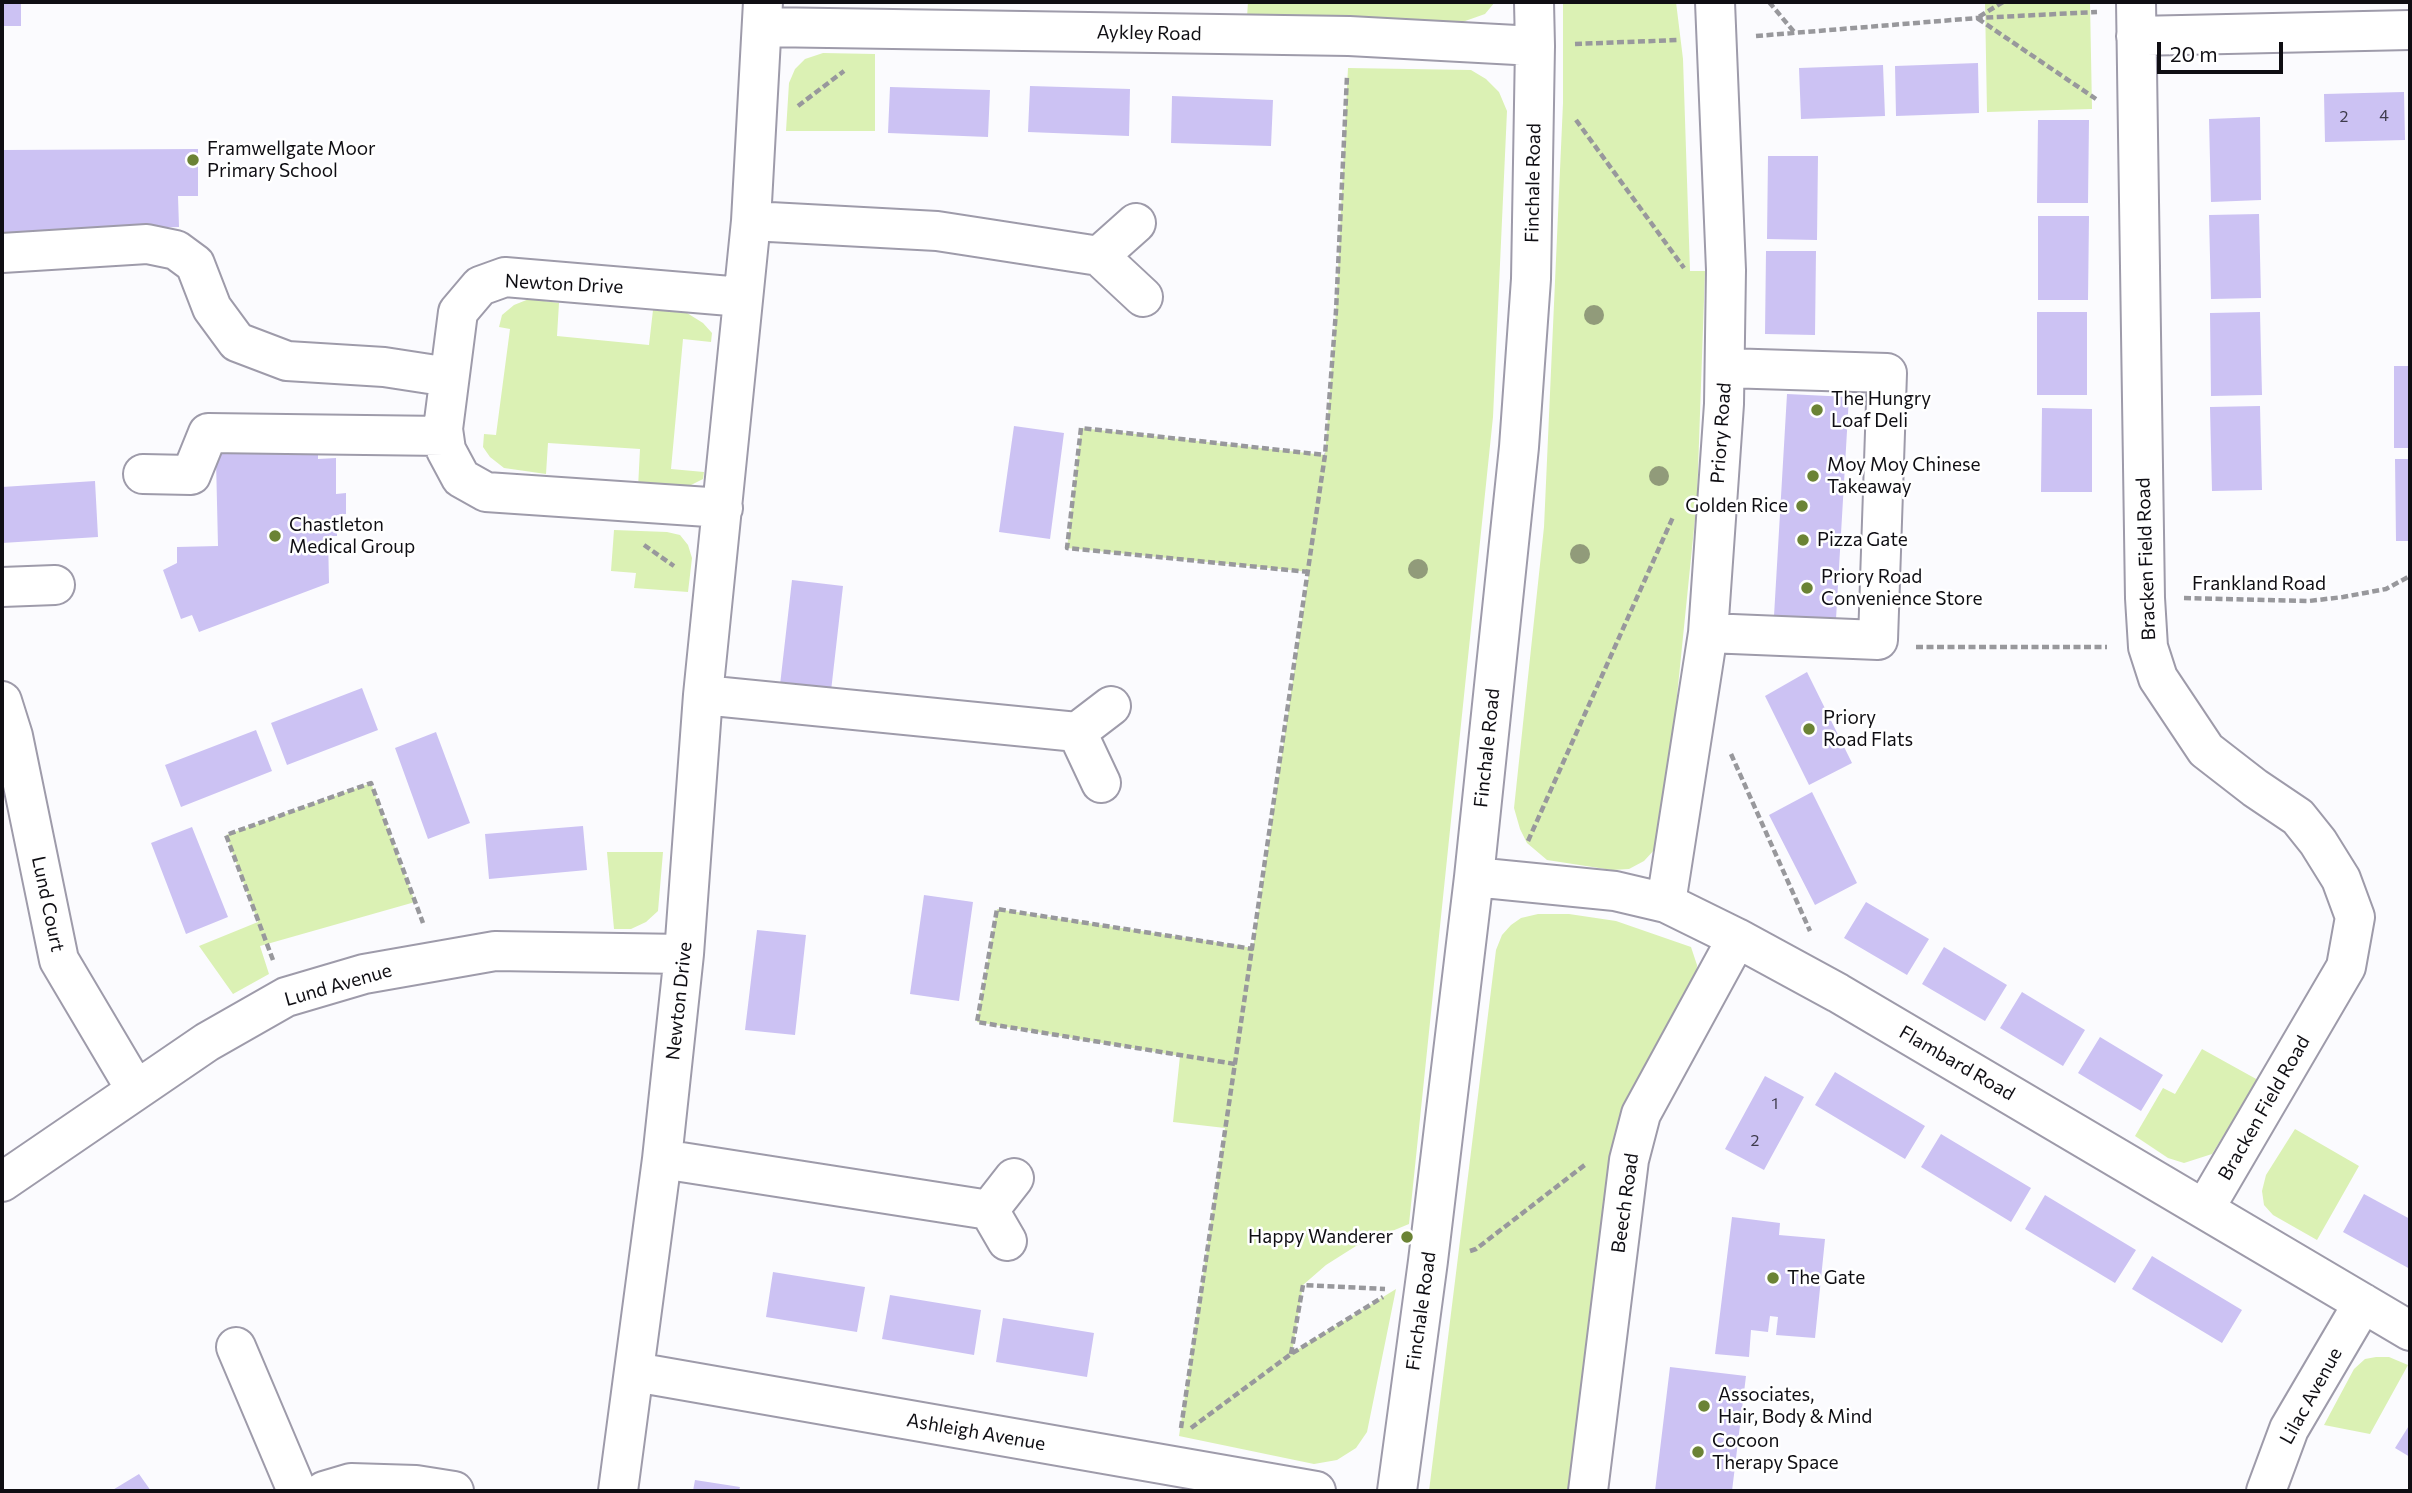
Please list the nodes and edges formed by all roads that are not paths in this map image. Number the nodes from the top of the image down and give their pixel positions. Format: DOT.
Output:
graph roads {
  1 [pos="1534,2"];
  2 [pos="763,14"];
  3 [pos="2136,16"];
  4 [pos="1060,17"];
  5 [pos="1716,20"];
  6 [pos="2410,30"];
  7 [pos="1535,46"];
  8 [pos="751,221"];
  9 [pos="1136,223"];
  10 [pos="2,253"];
  11 [pos="1099,256"];
  12 [pos="1143,296"];
  13 [pos="742,297"];
  14 [pos="1725,368"];
  15 [pos="449,377"];
  16 [pos="444,436"];
  17 [pos="143,474"];
  18 [pos="723,509"];
  19 [pos="55,585"];
  20 [pos="2,587"];
  21 [pos="1707,633"];
  22 [pos="703,695"];
  23 [pos="2,701"];
  24 [pos="1111,706"];
  25 [pos="1077,732"];
  26 [pos="1101,783"];
  27 [pos="1474,877"];
  28 [pos="1666,903"];
  29 [pos="1737,938"];
  30 [pos="684,954"];
  31 [pos="136,1090"];
  32 [pos="662,1159"];
  33 [pos="1014,1178"];
  34 [pos="2,1182"];
  35 [pos="2205,1208"];
  36 [pos="2364,1304"];
  37 [pos="2410,1331"];
  38 [pos="236,1347"];
  39 [pos="635,1372"];
  40 [pos="1191,1481"];
  41 [pos="297,1491"];
  42 [pos="324,1491"];
  43 [pos="454,1491"];
  44 [pos="618,1491"];
  45 [pos="1316,1491"];
  46 [pos="1396,1491"];
  47 [pos="1588,1491"];
  48 [pos="2266,1491"];
  1 -- 7 [label="street, Finchale Road"];
  2 -- 4 [label="street, Aykley Road"];
  2 -- 8 [label="street, Newton Drive"];
  3 -- 6 [label="street"];
  3 -- 35 [label="street, Bracken Field Road"];
  4 -- 7 [label="street, Aykley Road"];
  5 -- 14 [label="street, Priory Road"];
  7 -- 27 [label="street, Finchale Road"];
  8 -- 11 [label="street"];
  8 -- 13 [label="street, Newton Drive"];
  9 -- 11 [label="street"];
  10 -- 15 [label="street"];
  11 -- 12 [label="street"];
  13 -- 15 [label="street, Newton Drive"];
  13 -- 18 [label="street, Newton Drive"];
  14 -- 21 [label="street, Priory Road"];
  14 -- 21 [label="street"];
  15 -- 16 [label="street, Newton Drive"];
  16 -- 17 [label="street"];
  16 -- 18 [label="street, Newton Drive"];
  18 -- 22 [label="street, Newton Drive"];
  19 -- 20 [label="street"];
  21 -- 28 [label="street, Priory Road"];
  22 -- 25 [label="street"];
  22 -- 30 [label="street, Newton Drive"];
  23 -- 31 [label="street, Lund Court"];
  24 -- 25 [label="street"];
  25 -- 26 [label="street"];
  27 -- 28 [label="street, Flambard Road"];
  27 -- 46 [label="street, Finchale Road"];
  28 -- 29 [label="street, Flambard Road"];
  29 -- 35 [label="street, Flambard Road"];
  29 -- 47 [label="street, Beech Road"];
  30 -- 31 [label="street, Lund Avenue"];
  30 -- 32 [label="street, Newton Drive"];
  31 -- 34 [label="street, Lund Avenue"];
  32 -- 33 [label="street"];
  32 -- 39 [label="street, Newton Drive"];
  35 -- 36 [label="street, Flambard Road"];
  36 -- 37 [label="street, Flambard Road"];
  36 -- 48 [label="street, Lilac Avenue"];
  38 -- 41 [label="street"];
  39 -- 40 [label="street, Ashleigh Avenue"];
  39 -- 44 [label="street, Newton Drive"];
  40 -- 45 [label="street, Ashleigh Avenue"];
  42 -- 43 [label="street"];
}
